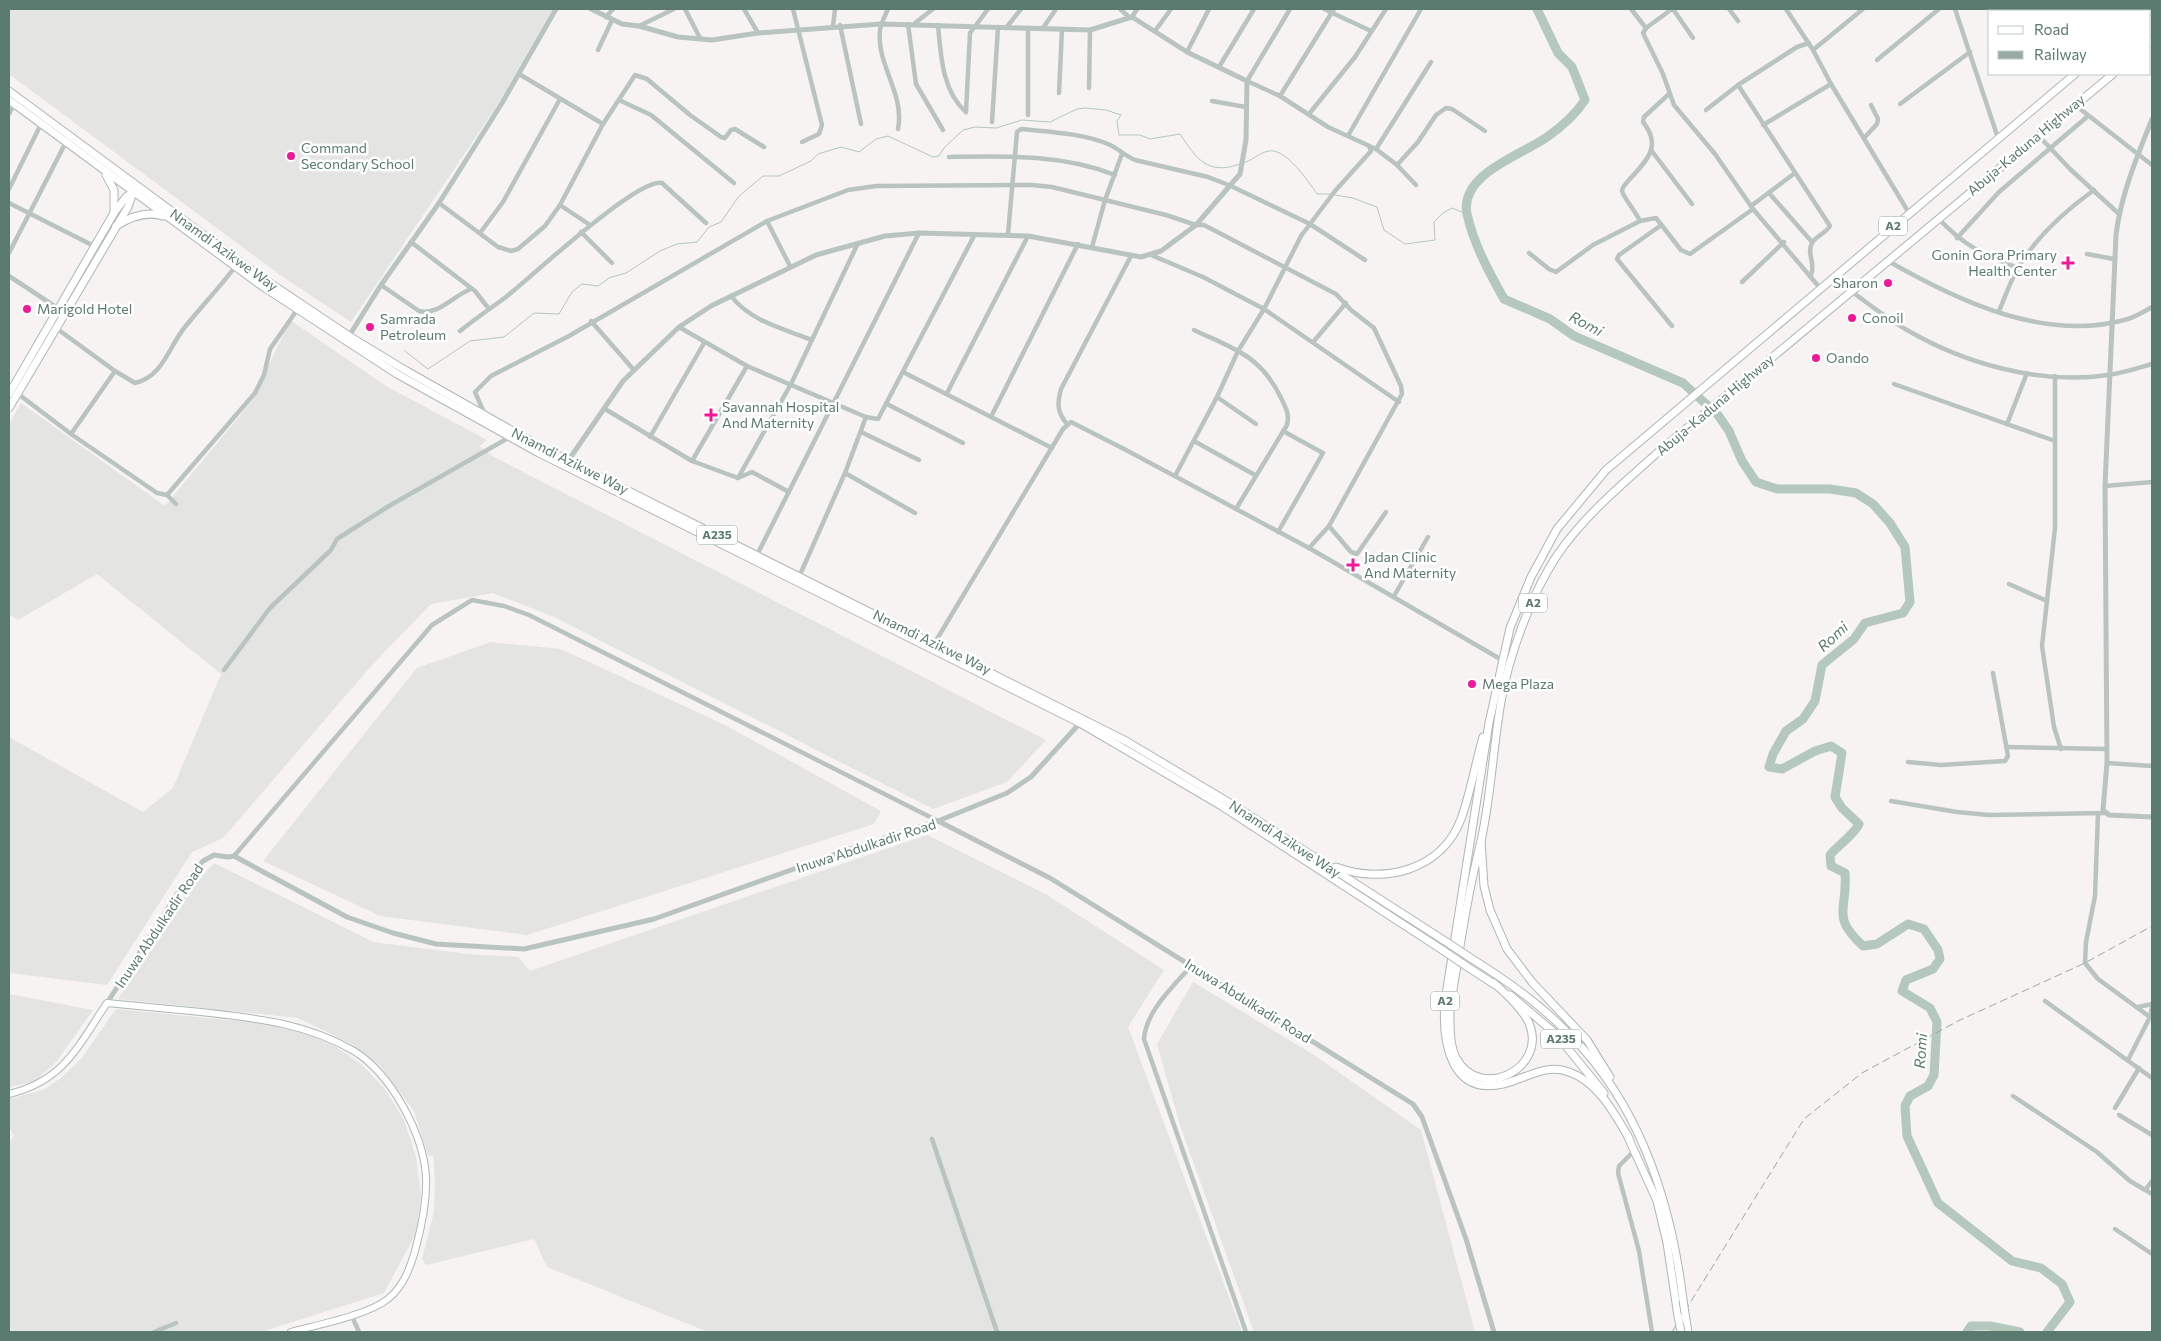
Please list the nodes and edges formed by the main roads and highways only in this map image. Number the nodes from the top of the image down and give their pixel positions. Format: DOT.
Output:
graph roads {
  1 [pos="2074,75"];
  2 [pos="2112,75"];
  3 [pos="9,91"];
  4 [pos="11,102"];
  5 [pos="97,165"];
  6 [pos="118,172"];
  7 [pos="133,192"];
  8 [pos="148,195"];
  9 [pos="114,213"];
  10 [pos="174,222"];
  11 [pos="116,226"];
  12 [pos="12,382"];
  13 [pos="9,394"];
  14 [pos="9,408"];
  15 [pos="1082,721"];
  16 [pos="1489,723"];
  17 [pos="1481,841"];
  18 [pos="1323,863"];
  19 [pos="1494,983"];
  20 [pos="9,1094"];
  21 [pos="1631,1118"];
  22 [pos="1629,1138"];
  23 [pos="291,1332"];
  24 [pos="1681,1332"];
  25 [pos="1688,1332"];
  1 -- 16 [label="main road, Abuja-Kaduna Highway / A2"];
  2 -- 17 [label="main road, Abuja-Kaduna Highway / A2"];
  3 -- 6 [label="main road, Nnamdi Azikwe Way / A235"];
  4 -- 5 [label="main road, Nnamdi Azikwe Way / A235"];
  5 -- 7 [label="main road, Nnamdi Azikwe Way / A235"];
  5 -- 9 [label="main road"];
  6 -- 7 [label="main road"];
  6 -- 8 [label="main road, Nnamdi Azikwe Way / A235"];
  7 -- 8 [label="main road"];
  7 -- 9 [label="main road"];
  7 -- 10 [label="main road, Nnamdi Azikwe Way / A235"];
  7 -- 11 [label="main road"];
  8 -- 15 [label="main road, Nnamdi Azikwe Way / A235"];
  9 -- 12 [label="main road"];
  10 -- 11 [label="main road"];
  10 -- 15 [label="main road, Nnamdi Azikwe Way / A235"];
  11 -- 14 [label="main road"];
  12 -- 13 [label="main road"];
  15 -- 18 [label="main road, Nnamdi Azikwe Way / A235"];
  15 -- 19 [label="main road, Nnamdi Azikwe Way / A235, bridge"];
  16 -- 18 [label="main road"];
  16 -- 22 [label="main road, A2"];
  17 -- 19 [label="main road"];
  17 -- 21 [label="main road, A2"];
  18 -- 21 [label="main road, Nnamdi Azikwe Way / A235, bridge"];
  19 -- 22 [label="main road, Nnamdi Azikwe Way / A235"];
  20 -- 23 [label="main road, Inuwa Abdulkadir Road"];
  21 -- 25 [label="main road, Nnamdi Azikwe Way / A2, bridge"];
  22 -- 24 [label="main road, Nnamdi Azikwe Way / A2, bridge"];
}
